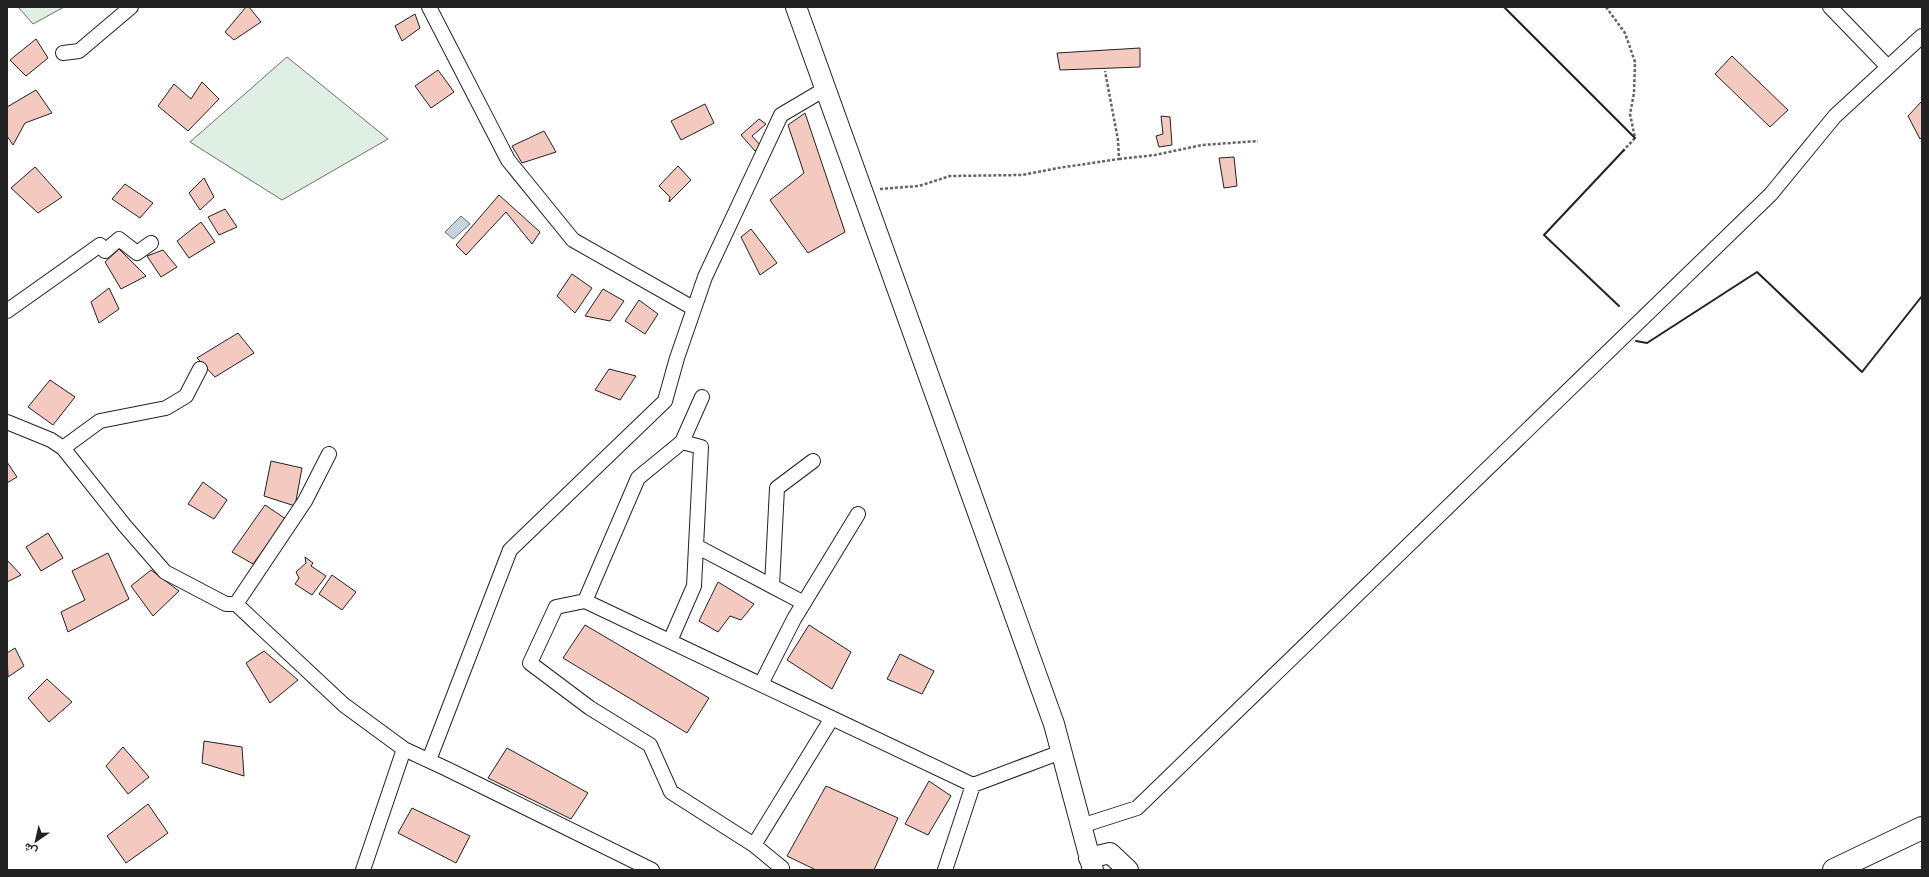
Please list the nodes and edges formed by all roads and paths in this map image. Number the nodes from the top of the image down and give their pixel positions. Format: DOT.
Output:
graph roads {
  1 [pos="131,7"];
  2 [pos="429,7"];
  3 [pos="796,7"];
  4 [pos="1606,7"];
  5 [pos="1830,7"];
  6 [pos="1922,36"];
  7 [pos="63,53"];
  8 [pos="1888,67"];
  9 [pos="1105,71"];
  10 [pos="825,89"];
  11 [pos="1258,141"];
  12 [pos="1623,151"];
  13 [pos="1119,159"];
  14 [pos="862,193"];
  15 [pos="151,243"];
  16 [pos="693,308"];
  17 [pos="7,311"];
  18 [pos="200,368"];
  19 [pos="702,397"];
  20 [pos="7,422"];
  21 [pos="682,442"];
  22 [pos="63,448"];
  23 [pos="329,454"];
  24 [pos="813,462"];
  25 [pos="858,514"];
  26 [pos="696,546"];
  27 [pos="772,586"];
  28 [pos="585,601"];
  29 [pos="804,603"];
  30 [pos="236,604"];
  31 [pos="670,641"];
  32 [pos="761,684"];
  33 [pos="832,718"];
  34 [pos="404,750"];
  35 [pos="1061,752"];
  36 [pos="429,760"];
  37 [pos="974,784"];
  38 [pos="1081,826"];
  39 [pos="1922,828"];
  40 [pos="754,845"];
  41 [pos="1090,866"];
  42 [pos="782,868"];
  43 [pos="363,870"];
  44 [pos="652,870"];
  45 [pos="945,870"];
  46 [pos="1128,870"];
  47 [pos="1834,870"];
  1 -- 7 [label="street"];
  2 -- 16 [label="street"];
  3 -- 10 [label="main road"];
  4 -- 12 [label="path"];
  5 -- 8 [label="street"];
  6 -- 8 [label="street"];
  8 -- 38 [label="street"];
  9 -- 13 [label="path"];
  10 -- 14 [label="main road"];
  10 -- 16 [label="street"];
  11 -- 13 [label="path"];
  13 -- 14 [label="path"];
  14 -- 35 [label="main road"];
  15 -- 17 [label="street"];
  16 -- 36 [label="street"];
  18 -- 22 [label="street"];
  19 -- 21 [label="street"];
  20 -- 22 [label="street"];
  21 -- 26 [label="street"];
  21 -- 28 [label="street"];
  22 -- 30 [label="street"];
  23 -- 30 [label="street"];
  24 -- 27 [label="street"];
  25 -- 29 [label="street"];
  26 -- 27 [label="street"];
  26 -- 31 [label="street"];
  27 -- 29 [label="street"];
  28 -- 31 [label="street"];
  28 -- 40 [label="street"];
  29 -- 32 [label="street"];
  30 -- 34 [label="street"];
  31 -- 32 [label="street"];
  32 -- 33 [label="street"];
  33 -- 37 [label="street"];
  33 -- 40 [label="street"];
  34 -- 36 [label="street"];
  34 -- 43 [label="street"];
  35 -- 37 [label="street"];
  35 -- 38 [label="main road"];
  36 -- 44 [label="street"];
  37 -- 45 [label="street"];
  38 -- 41 [label="main road"];
  39 -- 47 [label="highway"];
  40 -- 42 [label="street"];
  41 -- 46 [label="main road"];
}
